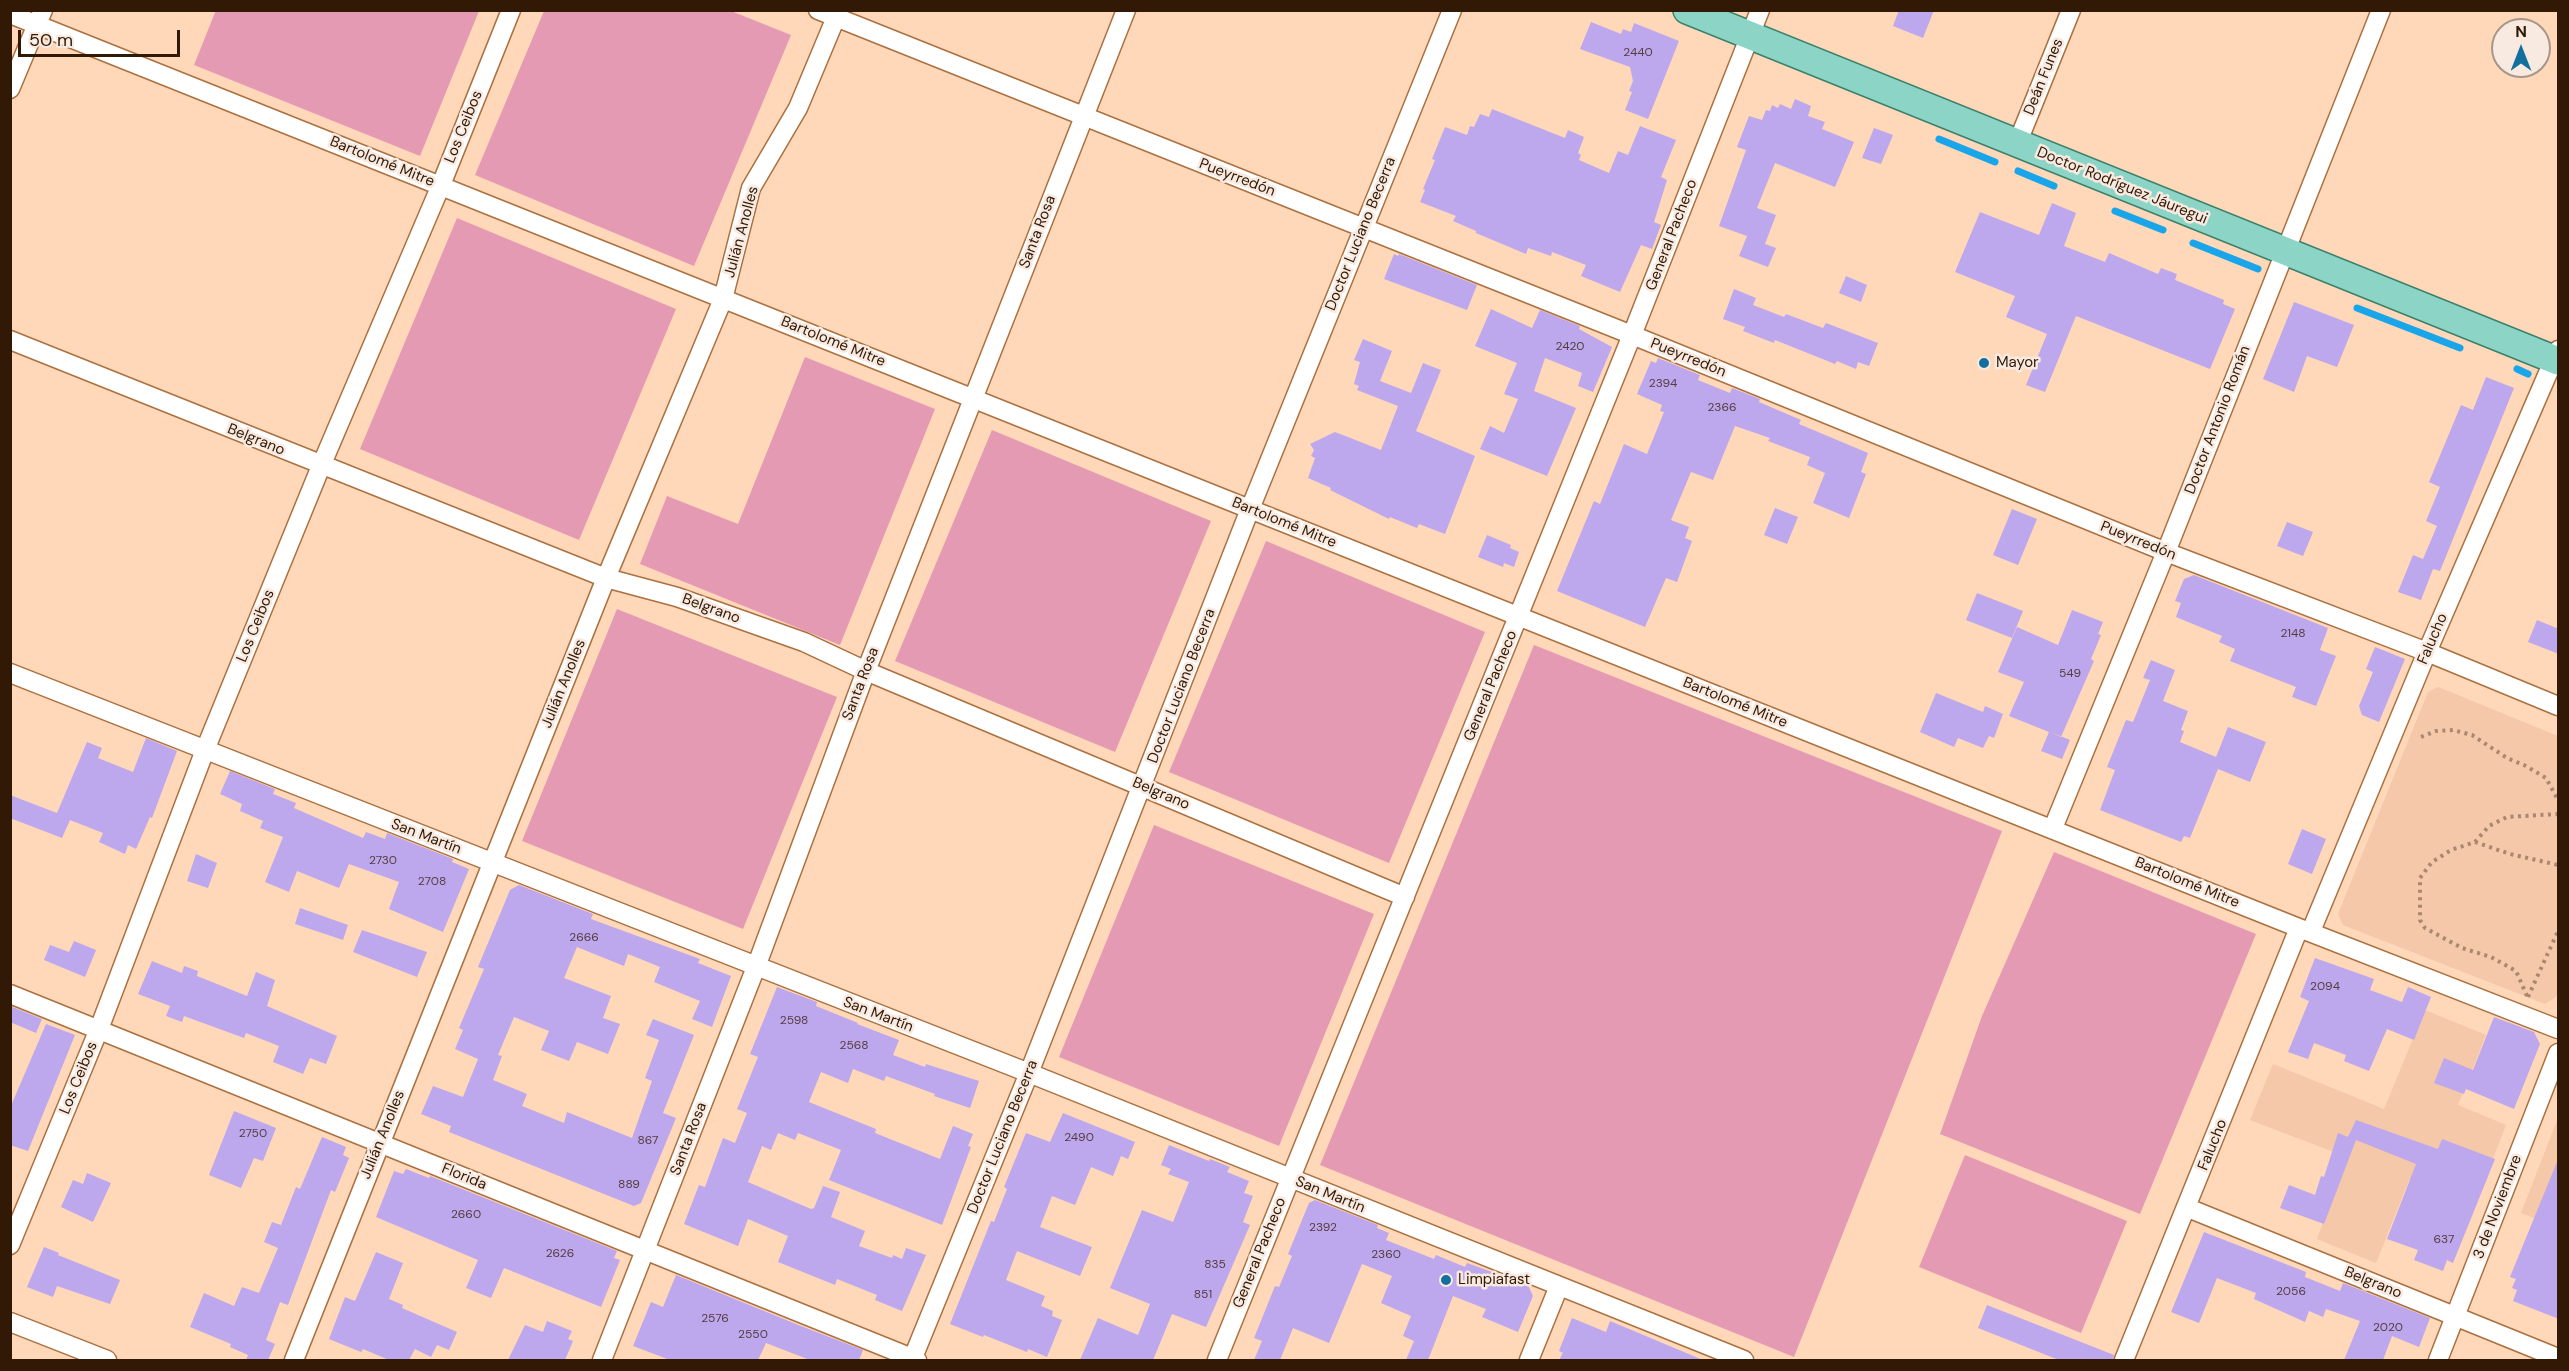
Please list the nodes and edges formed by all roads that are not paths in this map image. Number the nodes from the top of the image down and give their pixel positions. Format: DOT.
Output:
graph roads {
  1 [pos="511,10"];
  2 [pos="818,10"];
  3 [pos="1126,10"];
  4 [pos="1452,10"];
  5 [pos="1687,10"];
  6 [pos="1760,10"];
  7 [pos="2071,10"];
  8 [pos="2381,10"];
  9 [pos="10,14"];
  10 [pos="837,14"];
  11 [pos="40,18"];
  12 [pos="1750,36"];
  13 [pos="10,89"];
  14 [pos="1083,117"];
  15 [pos="2017,144"];
  16 [pos="441,185"];
  17 [pos="1363,228"];
  18 [pos="2284,252"];
  19 [pos="723,299"];
  20 [pos="1632,335"];
  21 [pos="10,340"];
  22 [pos="2557,356"];
  23 [pos="973,398"];
  24 [pos="321,466"];
  25 [pos="1250,509"];
  26 [pos="2166,552"];
  27 [pos="606,578"];
  28 [pos="1519,617"];
  29 [pos="2427,652"];
  30 [pos="866,671"];
  31 [pos="10,673"];
  32 [pos="2559,706"];
  33 [pos="205,750"];
  34 [pos="1143,787"];
  35 [pos="2053,828"];
  36 [pos="493,863"];
  37 [pos="1405,897"];
  38 [pos="2305,930"];
  39 [pos="756,967"];
  40 [pos="10,994"];
  41 [pos="99,1029"];
  42 [pos="2559,1029"];
  43 [pos="2559,1053"];
  44 [pos="1029,1073"];
  45 [pos="379,1144"];
  46 [pos="1290,1179"];
  47 [pos="2188,1208"];
  48 [pos="10,1245"];
  49 [pos="645,1249"];
  50 [pos="1559,1286"];
  51 [pos="2456,1317"];
  52 [pos="10,1322"];
  53 [pos="2559,1358"];
  54 [pos="107,1360"];
  55 [pos="294,1360"];
  56 [pos="602,1360"];
  57 [pos="914,1360"];
  58 [pos="1217,1360"];
  59 [pos="1529,1360"];
  60 [pos="1744,1360"];
  61 [pos="2124,1360"];
  62 [pos="2438,1360"];
  1 -- 16 [label="street, Los Ceibos"];
  2 -- 10 [label="street, Pueyrredón"];
  3 -- 14 [label="street, Santa Rosa"];
  4 -- 17 [label="street, Doctor Luciano Becerra"];
  5 -- 12 [label="main road, Doctor Rodríguez Jáuregui"];
  6 -- 12 [label="street, General Pacheco"];
  7 -- 15 [label="street, Deán Funes"];
  8 -- 18 [label="street, Doctor Antonio Román"];
  9 -- 11 [label="street, Bartolomé Mitre"];
  10 -- 14 [label="street, Pueyrredón"];
  10 -- 19 [label="street, Julián Anolles"];
  11 -- 13 [label="street"];
  11 -- 16 [label="street, Bartolomé Mitre"];
  12 -- 15 [label="main road, Doctor Rodríguez Jáuregui"];
  12 -- 20 [label="street, General Pacheco"];
  14 -- 17 [label="street, Pueyrredón"];
  14 -- 23 [label="street, Santa Rosa"];
  15 -- 18 [label="main road, Doctor Rodríguez Jáuregui"];
  16 -- 19 [label="street, Bartolomé Mitre"];
  16 -- 24 [label="street, Los Ceibos"];
  17 -- 20 [label="street, Pueyrredón"];
  17 -- 25 [label="street, Doctor Luciano Becerra"];
  18 -- 22 [label="main road, Doctor Rodríguez Jáuregui"];
  18 -- 26 [label="street, Doctor Antonio Román"];
  19 -- 23 [label="street, Bartolomé Mitre"];
  19 -- 27 [label="street, Julián Anolles"];
  20 -- 26 [label="street, Pueyrredón"];
  20 -- 28 [label="street, General Pacheco"];
  21 -- 24 [label="street, Belgrano"];
  22 -- 29 [label="street, Falucho"];
  23 -- 25 [label="street, Bartolomé Mitre"];
  23 -- 30 [label="street, Santa Rosa"];
  24 -- 27 [label="street, Belgrano"];
  24 -- 33 [label="street, Los Ceibos"];
  25 -- 28 [label="street, Bartolomé Mitre"];
  25 -- 34 [label="street, Doctor Luciano Becerra"];
  26 -- 29 [label="street, Pueyrredón"];
  26 -- 35 [label="street, Doctor Antonio Román"];
  27 -- 30 [label="street, Belgrano"];
  27 -- 36 [label="street, Julián Anolles"];
  28 -- 35 [label="street, Bartolomé Mitre"];
  28 -- 37 [label="street, General Pacheco"];
  29 -- 32 [label="street, Pueyrredón"];
  29 -- 38 [label="street, Falucho"];
  30 -- 34 [label="street, Belgrano"];
  30 -- 39 [label="street, Santa Rosa"];
  31 -- 33 [label="street, San Martín"];
  33 -- 36 [label="street, San Martín"];
  33 -- 41 [label="street, Los Ceibos"];
  34 -- 37 [label="street, Belgrano"];
  34 -- 44 [label="street, Doctor Luciano Becerra"];
  35 -- 38 [label="street, Bartolomé Mitre"];
  36 -- 39 [label="street, San Martín"];
  36 -- 45 [label="street, Julián Anolles"];
  37 -- 46 [label="street, General Pacheco"];
  38 -- 42 [label="street, Bartolomé Mitre"];
  38 -- 47 [label="street, Falucho"];
  39 -- 44 [label="street, San Martín"];
  39 -- 49 [label="street, Santa Rosa"];
  40 -- 41 [label="street, Florida"];
  41 -- 45 [label="street, Florida"];
  41 -- 48 [label="street, Los Ceibos"];
  43 -- 51 [label="street, 3 de Noviembre"];
  44 -- 46 [label="street, San Martín"];
  44 -- 57 [label="street, Doctor Luciano Becerra"];
  45 -- 49 [label="street, Florida"];
  45 -- 55 [label="street, Julián Anolles"];
  46 -- 50 [label="street, San Martín"];
  46 -- 58 [label="street, General Pacheco"];
  47 -- 51 [label="street, Belgrano"];
  47 -- 61 [label="street, Falucho"];
  49 -- 56 [label="street, Santa Rosa"];
  49 -- 57 [label="street, Florida"];
  50 -- 59 [label="street"];
  50 -- 60 [label="street, San Martín"];
  51 -- 53 [label="street, Belgrano"];
  51 -- 62 [label="street, 3 de Noviembre"];
  52 -- 54 [label="street"];
}
